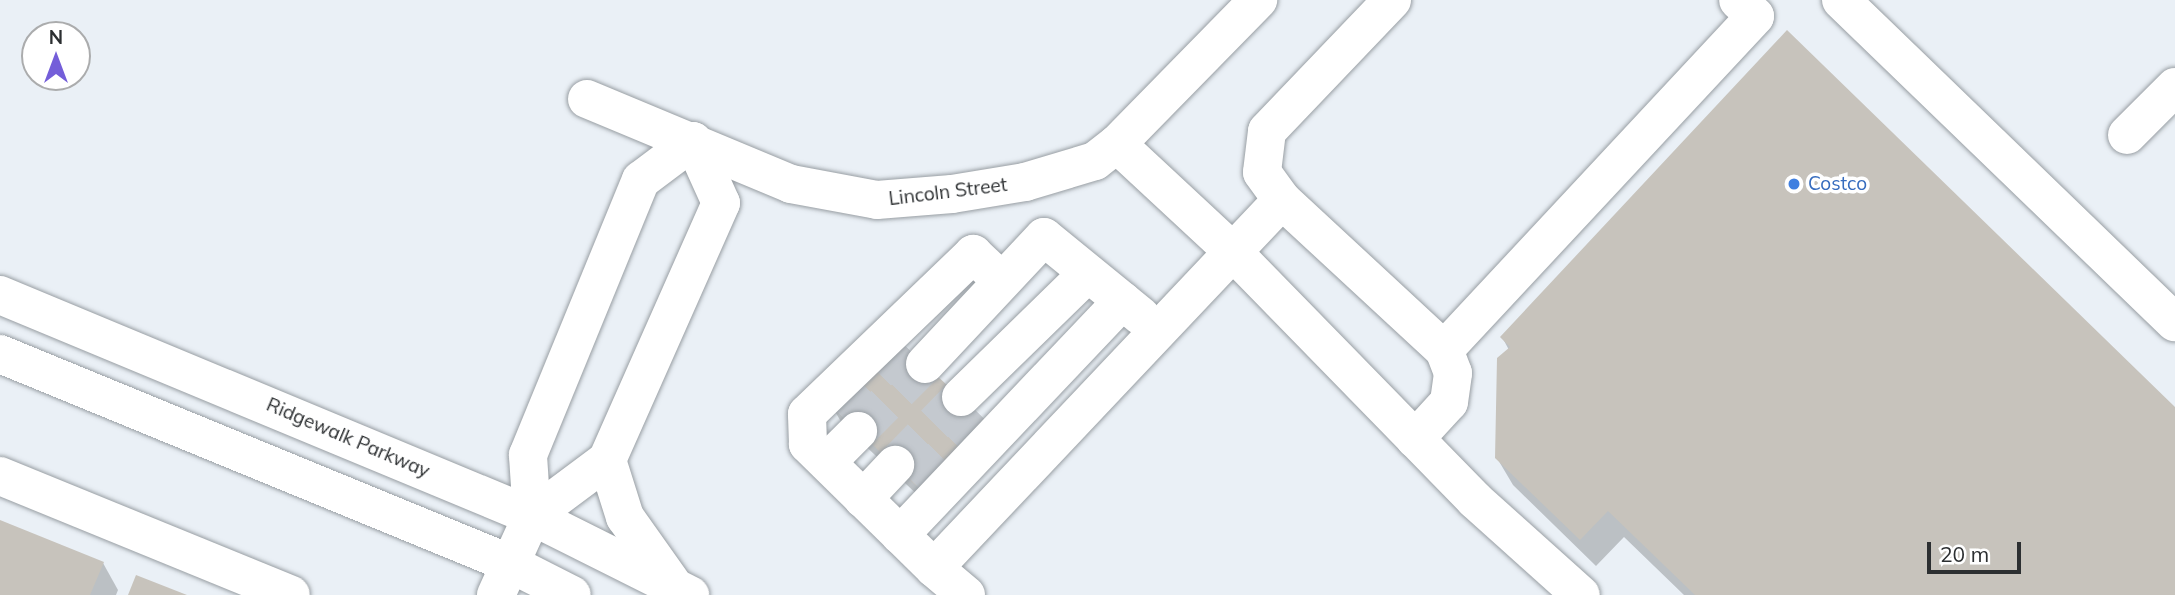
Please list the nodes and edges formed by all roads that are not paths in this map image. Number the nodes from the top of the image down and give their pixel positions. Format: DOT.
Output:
graph roads {
  1 [pos="1258,0"];
  2 [pos="1392,0"];
  3 [pos="1841,0"];
  4 [pos="1754,5"];
  5 [pos="2175,87"];
  6 [pos="587,99"];
  7 [pos="2127,135"];
  8 [pos="693,141"];
  9 [pos="1117,144"];
  10 [pos="1282,200"];
  11 [pos="1232,251"];
  12 [pos="1003,266"];
  13 [pos="1097,280"];
  14 [pos="0,295"];
  15 [pos="2175,322"];
  16 [pos="1159,330"];
  17 [pos="1444,350"];
  18 [pos="0,354"];
  19 [pos="943,381"];
  20 [pos="1415,439"];
  21 [pos="607,460"];
  22 [pos="0,476"];
  23 [pos="854,490"];
  24 [pos="532,516"];
  25 [pos="934,568"];
  26 [pos="504,579"];
  27 [pos="682,591"];
  28 [pos="1578,594"];
  29 [pos="291,595"];
  30 [pos="572,595"];
  31 [pos="966,595"];
  1 -- 9 [label="street, Lincoln Street"];
  2 -- 10 [label="street"];
  3 -- 15 [label="street"];
  4 -- 17 [label="street"];
  5 -- 7 [label="street"];
  6 -- 8 [label="street, Lincoln Street"];
  8 -- 9 [label="street, Lincoln Street"];
  8 -- 21 [label="street"];
  8 -- 24 [label="street"];
  9 -- 11 [label="street"];
  10 -- 11 [label="street"];
  10 -- 17 [label="street"];
  11 -- 16 [label="street"];
  11 -- 20 [label="street"];
  12 -- 13 [label="street"];
  12 -- 19 [label="street"];
  12 -- 23 [label="street"];
  13 -- 16 [label="street"];
  13 -- 19 [label="street"];
  13 -- 19 [label="street"];
  13 -- 23 [label="street"];
  14 -- 24 [label="street, Ridgewalk Parkway"];
  16 -- 25 [label="street"];
  17 -- 20 [label="street"];
  18 -- 26 [label="street"];
  20 -- 28 [label="street"];
  21 -- 24 [label="street"];
  21 -- 27 [label="street"];
  22 -- 29 [label="street"];
  23 -- 23 [label="street"];
  23 -- 25 [label="street"];
  24 -- 26 [label="street"];
  24 -- 27 [label="street, Ridgewalk Parkway"];
  25 -- 31 [label="street"];
  26 -- 30 [label="street"];
}
